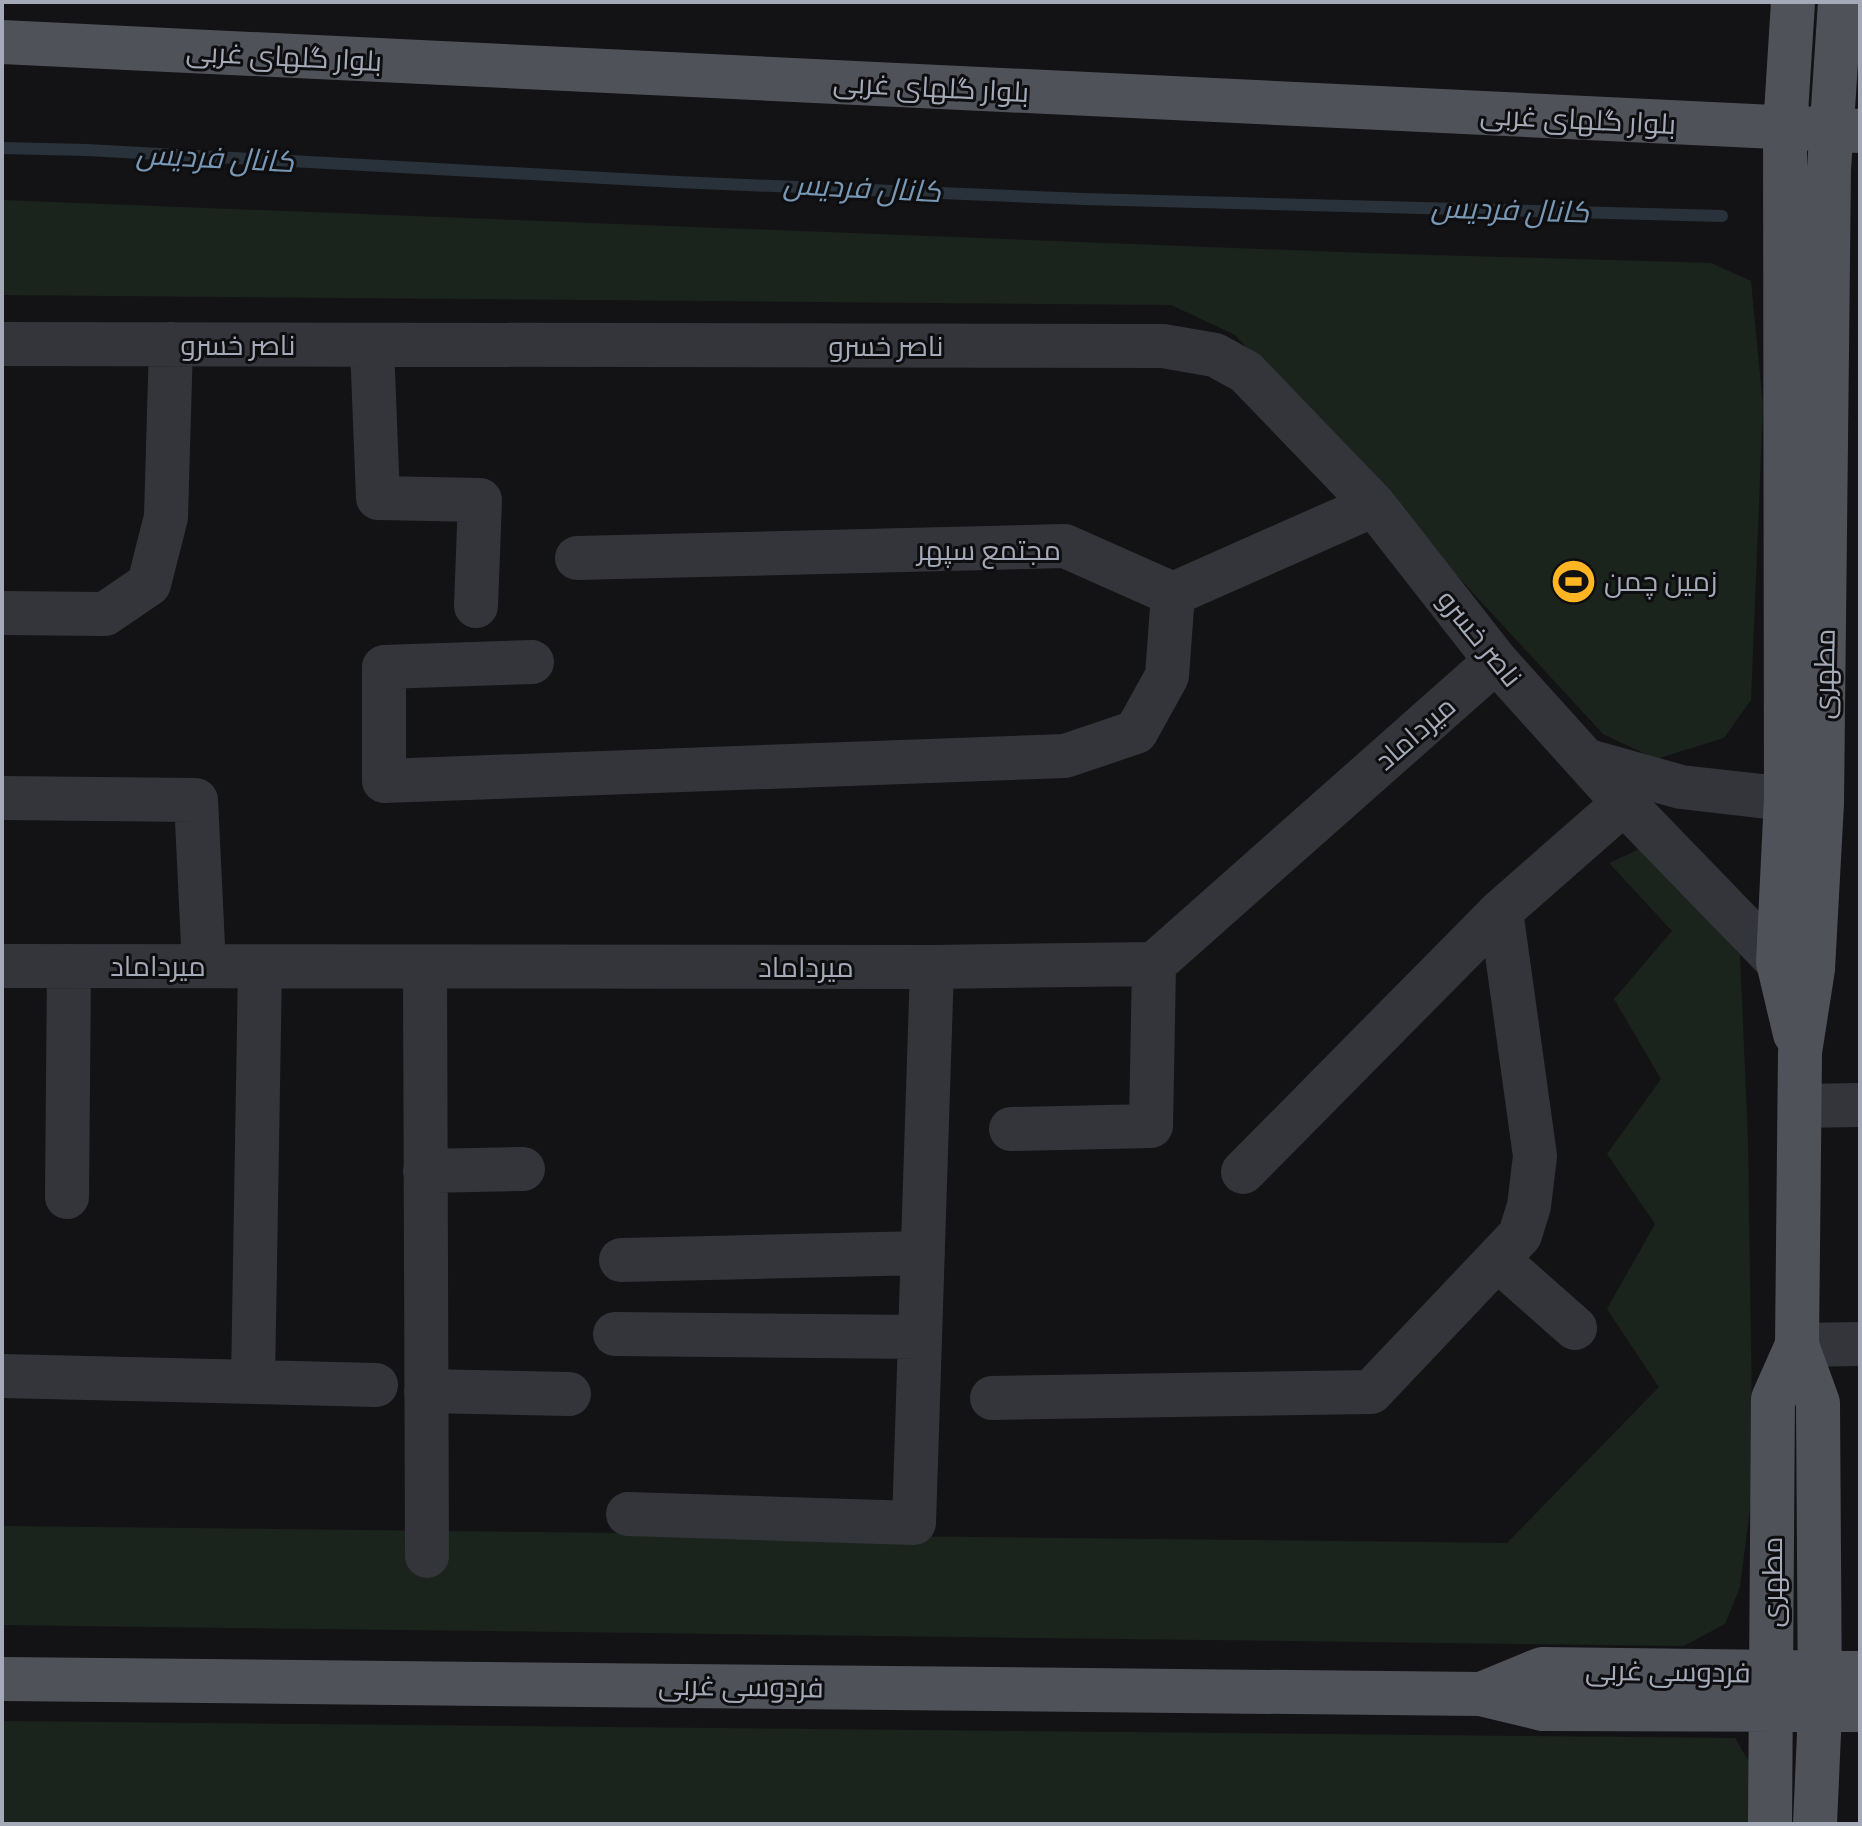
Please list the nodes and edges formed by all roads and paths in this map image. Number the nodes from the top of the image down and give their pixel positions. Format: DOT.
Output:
graph roads {
  1 [pos="1793,2"];
  2 [pos="1840,2"];
  3 [pos="2,42"];
  4 [pos="1785,129"];
  5 [pos="1845,131"];
  6 [pos="1860,187"];
  7 [pos="1828,251"];
  8 [pos="2,344"];
  9 [pos="171,344"];
  10 [pos="372,346"];
  11 [pos="1374,505"];
  12 [pos="577,558"];
  13 [pos="1173,594"];
  14 [pos="476,606"];
  15 [pos="2,613"];
  16 [pos="1496,661"];
  17 [pos="532,662"];
  18 [pos="1588,761"];
  19 [pos="2,798"];
  20 [pos="1804,800"];
  21 [pos="1624,803"];
  22 [pos="1501,911"];
  23 [pos="1154,964"];
  24 [pos="2,966"];
  25 [pos="69,966"];
  26 [pos="204,966"];
  27 [pos="1796,966"];
  28 [pos="260,967"];
  29 [pos="425,967"];
  30 [pos="932,967"];
  31 [pos="1860,1105"];
  32 [pos="1800,1106"];
  33 [pos="1011,1129"];
  34 [pos="523,1169"];
  35 [pos="425,1171"];
  36 [pos="1243,1172"];
  37 [pos="67,1197"];
  38 [pos="923,1253"];
  39 [pos="621,1260"];
  40 [pos="1498,1260"];
  41 [pos="1575,1328"];
  42 [pos="615,1334"];
  43 [pos="920,1337"];
  44 [pos="1860,1344"];
  45 [pos="1797,1345"];
  46 [pos="2,1376"];
  47 [pos="253,1382"];
  48 [pos="376,1385"];
  49 [pos="426,1391"];
  50 [pos="569,1394"];
  51 [pos="992,1398"];
  52 [pos="628,1514"];
  53 [pos="427,1556"];
  54 [pos="2,1679"];
  55 [pos="1772,1691"];
  56 [pos="1840,1692"];
  57 [pos="1770,1824"];
  58 [pos="1815,1824"];
  1 -- 4 [label="main road"];
  2 -- 5 [label="main road, مطهری"];
  3 -- 4 [label="main road, بلوار گلهای غربی"];
  4 -- 5 [label="main road, بلوار گلهای غربی"];
  4 -- 20 [label="main road"];
  5 -- 7 [label="main road, مطهری"];
  6 -- 7 [label="main road"];
  7 -- 20 [label="main road, مطهری"];
  8 -- 9 [label="street, ناصر خسرو"];
  9 -- 10 [label="street, ناصر خسرو"];
  9 -- 15 [label="street"];
  10 -- 11 [label="street, ناصر خسرو"];
  10 -- 14 [label="street"];
  11 -- 13 [label="street"];
  11 -- 16 [label="street, ناصر خسرو"];
  12 -- 13 [label="street, مجتمع سپهر"];
  13 -- 17 [label="street"];
  16 -- 18 [label="street, ناصر خسرو"];
  16 -- 23 [label="street, میرداماد"];
  18 -- 20 [label="street"];
  18 -- 21 [label="street, ناصر خسرو"];
  19 -- 26 [label="street"];
  20 -- 27 [label="main road, مطهری"];
  21 -- 22 [label="street"];
  21 -- 27 [label="street, ناصر خسرو"];
  22 -- 36 [label="street"];
  22 -- 40 [label="street"];
  23 -- 30 [label="street, میرداماد"];
  23 -- 33 [label="street"];
  24 -- 25 [label="street, میرداماد"];
  25 -- 26 [label="street, میرداماد"];
  25 -- 37 [label="street"];
  26 -- 28 [label="street, میرداماد"];
  27 -- 32 [label="main road, مطهری"];
  28 -- 29 [label="street, میرداماد"];
  28 -- 47 [label="street"];
  29 -- 30 [label="street, میرداماد"];
  29 -- 35 [label="street"];
  30 -- 38 [label="street"];
  31 -- 32 [label="street"];
  32 -- 45 [label="main road, مطهری"];
  34 -- 35 [label="street"];
  35 -- 49 [label="street"];
  38 -- 39 [label="street"];
  38 -- 43 [label="street"];
  40 -- 41 [label="street"];
  40 -- 51 [label="street"];
  42 -- 43 [label="street"];
  43 -- 52 [label="street"];
  44 -- 45 [label="street"];
  45 -- 55 [label="main road, مطهری"];
  45 -- 56 [label="main road, مطهری"];
  46 -- 47 [label="street"];
  47 -- 48 [label="street"];
  49 -- 50 [label="street"];
  49 -- 53 [label="street"];
  54 -- 55 [label="main road, فردوسی غربی"];
  55 -- 56 [label="main road, فردوسی غربی"];
  55 -- 57 [label="main road, مطهری"];
  56 -- 58 [label="main road, مطهری"];
}
